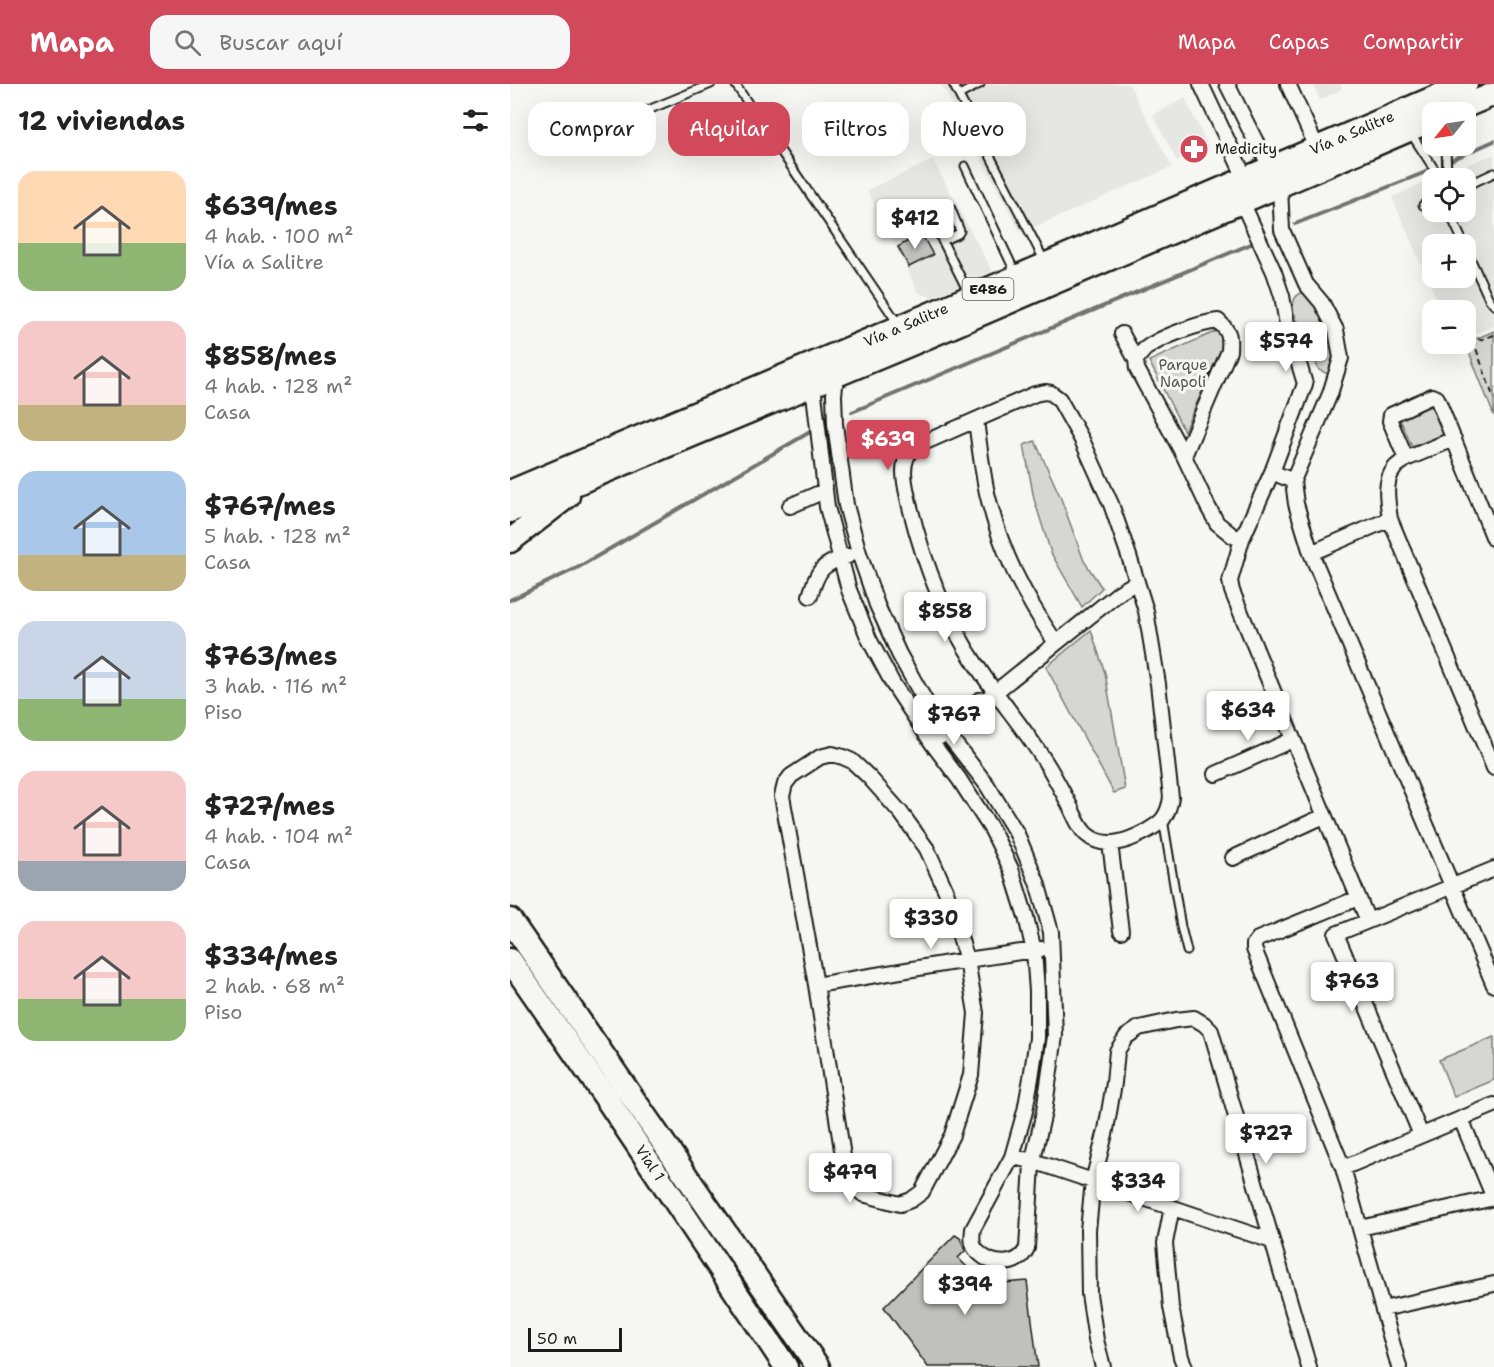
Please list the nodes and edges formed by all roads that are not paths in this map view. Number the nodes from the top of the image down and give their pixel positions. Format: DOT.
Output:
graph roads {
  1 [pos="711,84"];
  2 [pos="735,84"];
  3 [pos="953,84"];
  4 [pos="980,84"];
  5 [pos="1201,84"];
  6 [pos="1288,84"];
  7 [pos="1466,84"];
  8 [pos="1230,90"];
  9 [pos="1494,94"];
  10 [pos="959,95"];
  11 [pos="1430,101"];
  12 [pos="1474,102"];
  13 [pos="1211,106"];
  14 [pos="656,107"];
  15 [pos="1409,130"];
  16 [pos="1317,148"];
  17 [pos="965,166"];
  18 [pos="1434,168"];
  19 [pos="1494,173"];
  20 [pos="1275,177"];
  21 [pos="1245,178"];
  22 [pos="1476,181"];
  23 [pos="1242,202"];
  24 [pos="1282,230"];
  25 [pos="1259,240"];
  26 [pos="942,241"];
  27 [pos="1290,250"];
  28 [pos="1268,260"];
  29 [pos="1046,264"];
  30 [pos="1476,271"];
  31 [pos="1017,276"];
  32 [pos="1306,284"];
  33 [pos="1282,296"];
  34 [pos="970,297"];
  35 [pos="1494,305"];
  36 [pos="900,327"];
  37 [pos="1122,334"];
  38 [pos="1136,360"];
  39 [pos="836,376"];
  40 [pos="1305,384"];
  41 [pos="813,385"];
  42 [pos="1330,394"];
  43 [pos="976,420"];
  44 [pos="1454,439"];
  45 [pos="1184,456"];
  46 [pos="1406,459"];
  47 [pos="1272,472"];
  48 [pos="592,477"];
  49 [pos="1293,481"];
  50 [pos="824,491"];
  51 [pos="510,492"];
  52 [pos="846,505"];
  53 [pos="790,506"];
  54 [pos="827,507"];
  55 [pos="510,512"];
  56 [pos="1390,519"];
  57 [pos="1242,539"];
  58 [pos="1494,539"];
  59 [pos="510,541"];
  60 [pos="859,553"];
  61 [pos="1311,553"];
  62 [pos="840,558"];
  63 [pos="1137,582"];
  64 [pos="810,596"];
  65 [pos="1056,643"];
  66 [pos="992,695"];
  67 [pos="950,728"];
  68 [pos="1292,740"];
  69 [pos="932,743"];
  70 [pos="1494,768"];
  71 [pos="1216,774"];
  72 [pos="1324,816"];
  73 [pos="1163,819"];
  74 [pos="1110,843"];
  75 [pos="1233,858"];
  76 [pos="1494,869"];
  77 [pos="1452,887"];
  78 [pos="1358,898"];
  79 [pos="1326,911"];
  80 [pos="510,920"];
  81 [pos="1368,921"];
  82 [pos="1121,930"];
  83 [pos="1336,934"];
  84 [pos="1052,947"];
  85 [pos="1034,951"];
  86 [pos="1187,951"];
  87 [pos="510,960"];
  88 [pos="967,960"];
  89 [pos="816,986"];
  90 [pos="1494,986"];
  91 [pos="1494,1105"];
  92 [pos="1461,1119"];
  93 [pos="1421,1135"];
  94 [pos="1012,1157"];
  95 [pos="1033,1161"];
  96 [pos="1343,1168"];
  97 [pos="1093,1181"];
  98 [pos="1494,1198"];
  99 [pos="1172,1207"];
  100 [pos="1360,1228"];
  101 [pos="1272,1241"];
  102 [pos="1494,1284"];
  103 [pos="1383,1309"];
  104 [pos="786,1367"];
  105 [pos="818,1367"];
  106 [pos="1103,1367"];
  107 [pos="1185,1367"];
  108 [pos="1309,1367"];
  109 [pos="1399,1367"];
  1 -- 14 [label="lane"];
  2 -- 36 [label="lane"];
  3 -- 10 [label="lane"];
  4 -- 10 [label="lane"];
  5 -- 13 [label="street"];
  6 -- 16 [label="street"];
  7 -- 11 [label="main road, Vía a Salitre / E486"];
  8 -- 13 [label="street"];
  8 -- 20 [label="street"];
  9 -- 12 [label="main road"];
  10 -- 29 [label="lane"];
  11 -- 15 [label="main road, Vía a Salitre / E486"];
  11 -- 16 [label="main road, Vía a Salitre / E486"];
  13 -- 21 [label="street"];
  15 -- 18 [label="lane"];
  15 -- 20 [label="main road, Vía a Salitre / E486"];
  16 -- 20 [label="main road, Vía a Salitre / E486"];
  17 -- 31 [label="lane"];
  19 -- 22 [label="lane"];
  20 -- 21 [label="main road, Vía a Salitre / E486"];
  20 -- 23 [label="main road, Vía a Salitre / E486"];
  20 -- 24 [label="street"];
  21 -- 29 [label="main road, Vía a Salitre / E486"];
  23 -- 25 [label="street"];
  23 -- 39 [label="main road, Vía a Salitre / E486"];
  24 -- 25 [label="street"];
  24 -- 27 [label="street"];
  25 -- 28 [label="street"];
  26 -- 26 [label="lane"];
  26 -- 34 [label="lane"];
  27 -- 28 [label="street"];
  27 -- 32 [label="street"];
  28 -- 33 [label="street"];
  29 -- 31 [label="main road, Vía a Salitre / E486"];
  30 -- 35 [label="lane"];
  31 -- 34 [label="main road, Vía a Salitre / E486"];
  32 -- 33 [label="street"];
  32 -- 42 [label="street"];
  33 -- 40 [label="street"];
  34 -- 36 [label="main road, Vía a Salitre / E486"];
  36 -- 51 [label="main road, Vía a Salitre / E486"];
  37 -- 38 [label="street"];
  38 -- 45 [label="street"];
  38 -- 45 [label="street"];
  39 -- 41 [label="main road, Vía a Salitre / E486"];
  39 -- 52 [label="street"];
  40 -- 42 [label="street"];
  40 -- 47 [label="street"];
  41 -- 48 [label="main road, Vía a Salitre / E486"];
  41 -- 50 [label="street"];
  42 -- 49 [label="street"];
  43 -- 63 [label="street"];
  43 -- 65 [label="street"];
  43 -- 66 [label="street"];
  44 -- 46 [label="street"];
  44 -- 46 [label="street"];
  44 -- 58 [label="street"];
  45 -- 57 [label="street"];
  46 -- 56 [label="street"];
  47 -- 49 [label="street"];
  47 -- 57 [label="street"];
  48 -- 55 [label="main road, Vía a Salitre / E486"];
  48 -- 59 [label="main road"];
  49 -- 61 [label="street"];
  50 -- 53 [label="street"];
  50 -- 54 [label="street"];
  52 -- 54 [label="street"];
  52 -- 60 [label="street"];
  54 -- 62 [label="street"];
  56 -- 61 [label="street"];
  56 -- 70 [label="street"];
  57 -- 68 [label="street"];
  60 -- 62 [label="street"];
  60 -- 67 [label="street"];
  61 -- 77 [label="street"];
  62 -- 64 [label="street"];
  62 -- 69 [label="street"];
  63 -- 65 [label="street"];
  63 -- 73 [label="street"];
  65 -- 66 [label="street"];
  66 -- 67 [label="street"];
  66 -- 74 [label="street"];
  67 -- 69 [label="street"];
  67 -- 84 [label="street"];
  68 -- 71 [label="street"];
  68 -- 72 [label="street"];
  69 -- 85 [label="street"];
  72 -- 75 [label="street"];
  72 -- 78 [label="street"];
  73 -- 74 [label="street"];
  73 -- 86 [label="lane"];
  74 -- 82 [label="street"];
  76 -- 77 [label="street"];
  77 -- 81 [label="street"];
  77 -- 90 [label="street"];
  78 -- 79 [label="street"];
  78 -- 81 [label="street"];
  79 -- 83 [label="street"];
  79 -- 96 [label="street"];
  80 -- 105 [label="main road"];
  81 -- 83 [label="street"];
  83 -- 93 [label="street"];
  84 -- 85 [label="street"];
  84 -- 95 [label="street"];
  85 -- 88 [label="street"];
  85 -- 94 [label="street"];
  87 -- 104 [label="main road, Vial 1"];
  88 -- 89 [label="street"];
  88 -- 89 [label="street"];
  88 -- 89 [label="street"];
  91 -- 92 [label="street"];
  92 -- 93 [label="street"];
  92 -- 98 [label="street"];
  93 -- 96 [label="street"];
  94 -- 95 [label="street"];
  94 -- 95 [label="street"];
  95 -- 97 [label="street"];
  96 -- 100 [label="street"];
  97 -- 99 [label="street"];
  97 -- 101 [label="street"];
  97 -- 106 [label="street"];
  98 -- 100 [label="street"];
  99 -- 101 [label="street"];
  99 -- 107 [label="street"];
  100 -- 103 [label="street"];
  101 -- 108 [label="street"];
  102 -- 103 [label="street"];
  103 -- 109 [label="street"];
}
